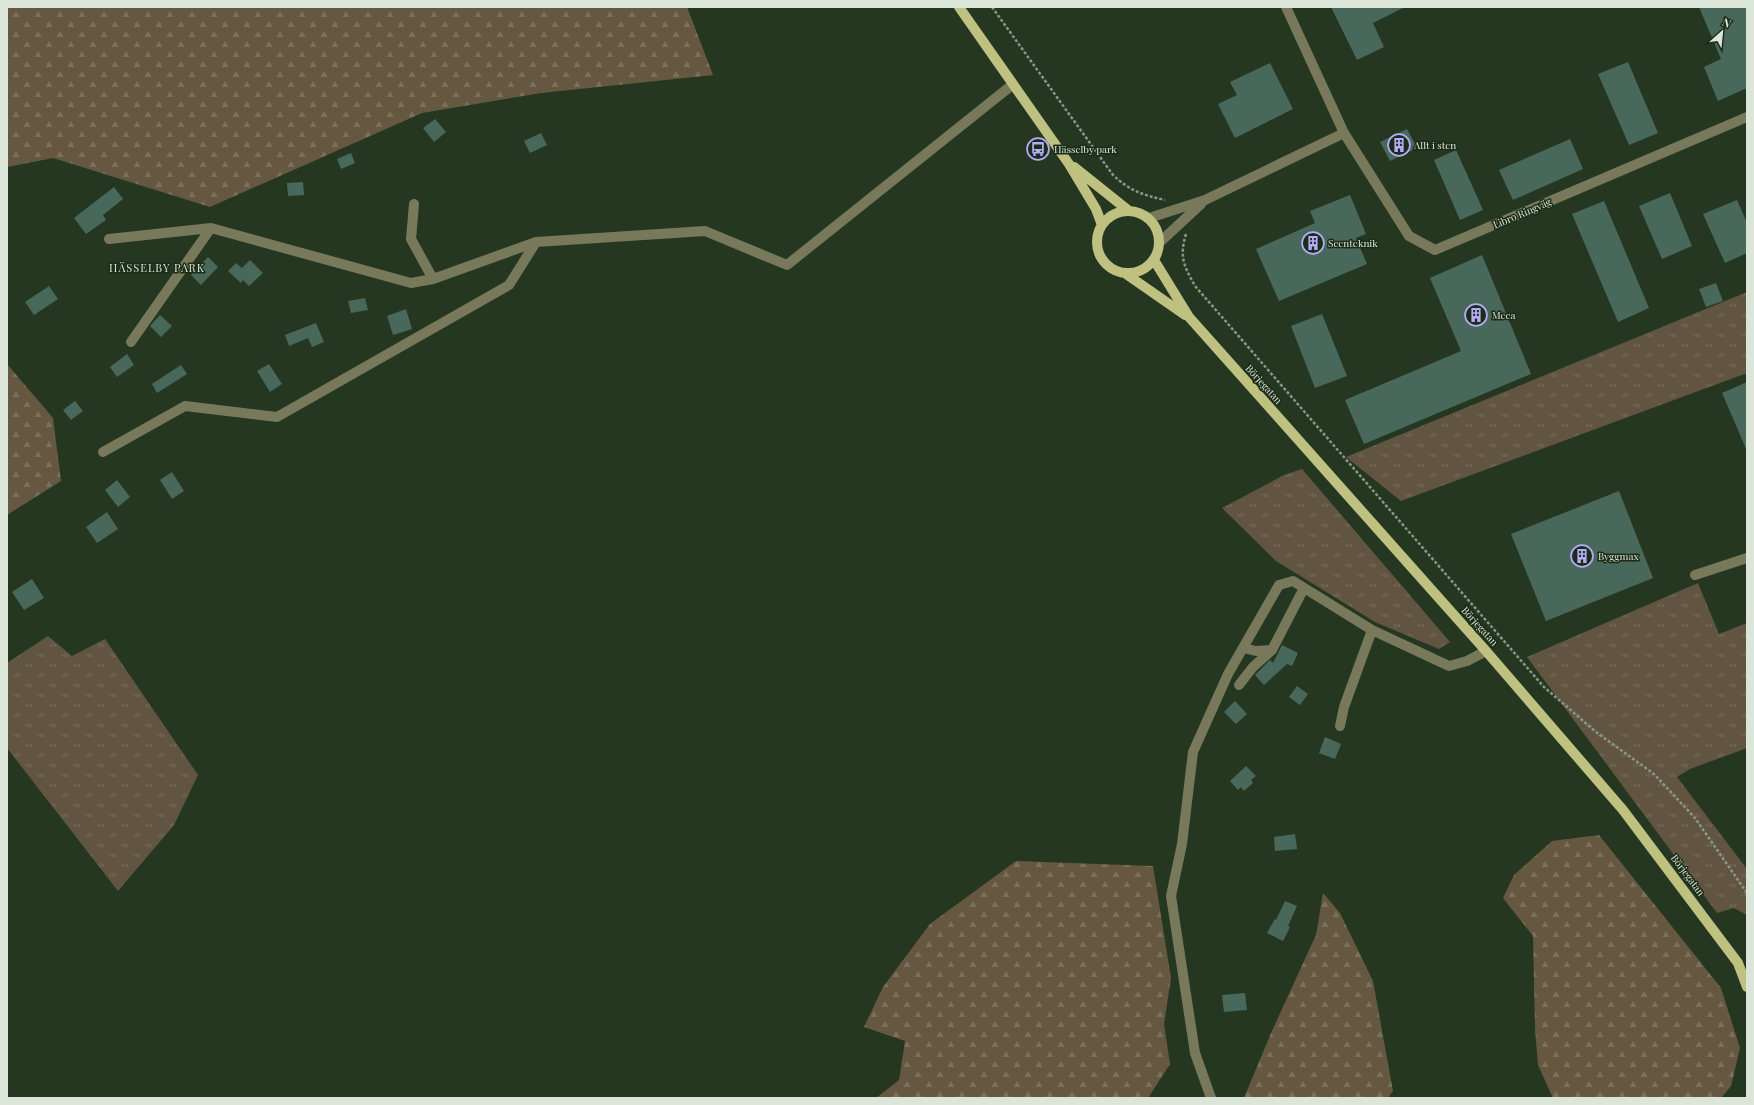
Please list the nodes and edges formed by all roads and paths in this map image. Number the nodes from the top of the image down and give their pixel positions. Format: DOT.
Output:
graph roads {
  1 [pos="959,7"];
  2 [pos="992,7"];
  3 [pos="1286,7"];
  4 [pos="1012,85"];
  5 [pos="1747,117"];
  6 [pos="1344,133"];
  7 [pos="1069,164"];
  8 [pos="1205,200"];
  9 [pos="1172,201"];
  10 [pos="414,204"];
  11 [pos="1129,211"];
  12 [pos="1149,218"];
  13 [pos="1102,225"];
  14 [pos="211,228"];
  15 [pos="1188,229"];
  16 [pos="109,239"];
  17 [pos="536,242"];
  18 [pos="1160,242"];
  19 [pos="1154,260"];
  20 [pos="1126,274"];
  21 [pos="433,279"];
  22 [pos="1189,317"];
  23 [pos="131,342"];
  24 [pos="103,452"];
  25 [pos="1747,558"];
  26 [pos="1695,575"];
  27 [pos="1304,588"];
  28 [pos="1372,630"];
  29 [pos="1243,648"];
  30 [pos="1272,650"];
  31 [pos="1486,651"];
  32 [pos="1239,685"];
  33 [pos="1340,726"];
  34 [pos="1747,893"];
  35 [pos="1738,963"];
  36 [pos="1747,969"];
  37 [pos="1747,986"];
  38 [pos="1211,1098"];
  1 -- 4 [label="main road"];
  2 -- 9 [label="path"];
  3 -- 6 [label="street, Libro Ringväg"];
  4 -- 7 [label="main road"];
  4 -- 17 [label="street"];
  5 -- 6 [label="street, Libro Ringväg"];
  6 -- 8 [label="street"];
  7 -- 11 [label="main road"];
  7 -- 13 [label="main road"];
  8 -- 12 [label="street"];
  8 -- 18 [label="street"];
  10 -- 21 [label="street"];
  11 -- 12 [label="main road"];
  11 -- 13 [label="main road"];
  12 -- 18 [label="main road"];
  13 -- 20 [label="main road"];
  14 -- 16 [label="street"];
  14 -- 21 [label="street"];
  14 -- 23 [label="street"];
  15 -- 34 [label="path"];
  17 -- 21 [label="street"];
  17 -- 24 [label="street"];
  18 -- 19 [label="main road"];
  19 -- 20 [label="main road"];
  19 -- 22 [label="main road, Börjegatan"];
  20 -- 22 [label="main road, Börjegatan"];
  22 -- 31 [label="main road, Börjegatan"];
  25 -- 26 [label="street"];
  27 -- 28 [label="street"];
  27 -- 29 [label="street"];
  27 -- 30 [label="street"];
  28 -- 31 [label="street"];
  28 -- 33 [label="street"];
  29 -- 30 [label="street"];
  29 -- 38 [label="street"];
  30 -- 32 [label="street"];
  31 -- 35 [label="main road, Börjegatan"];
  35 -- 36 [label="main road, Börjegatan"];
  35 -- 37 [label="main road, Börjegatan"];
}
